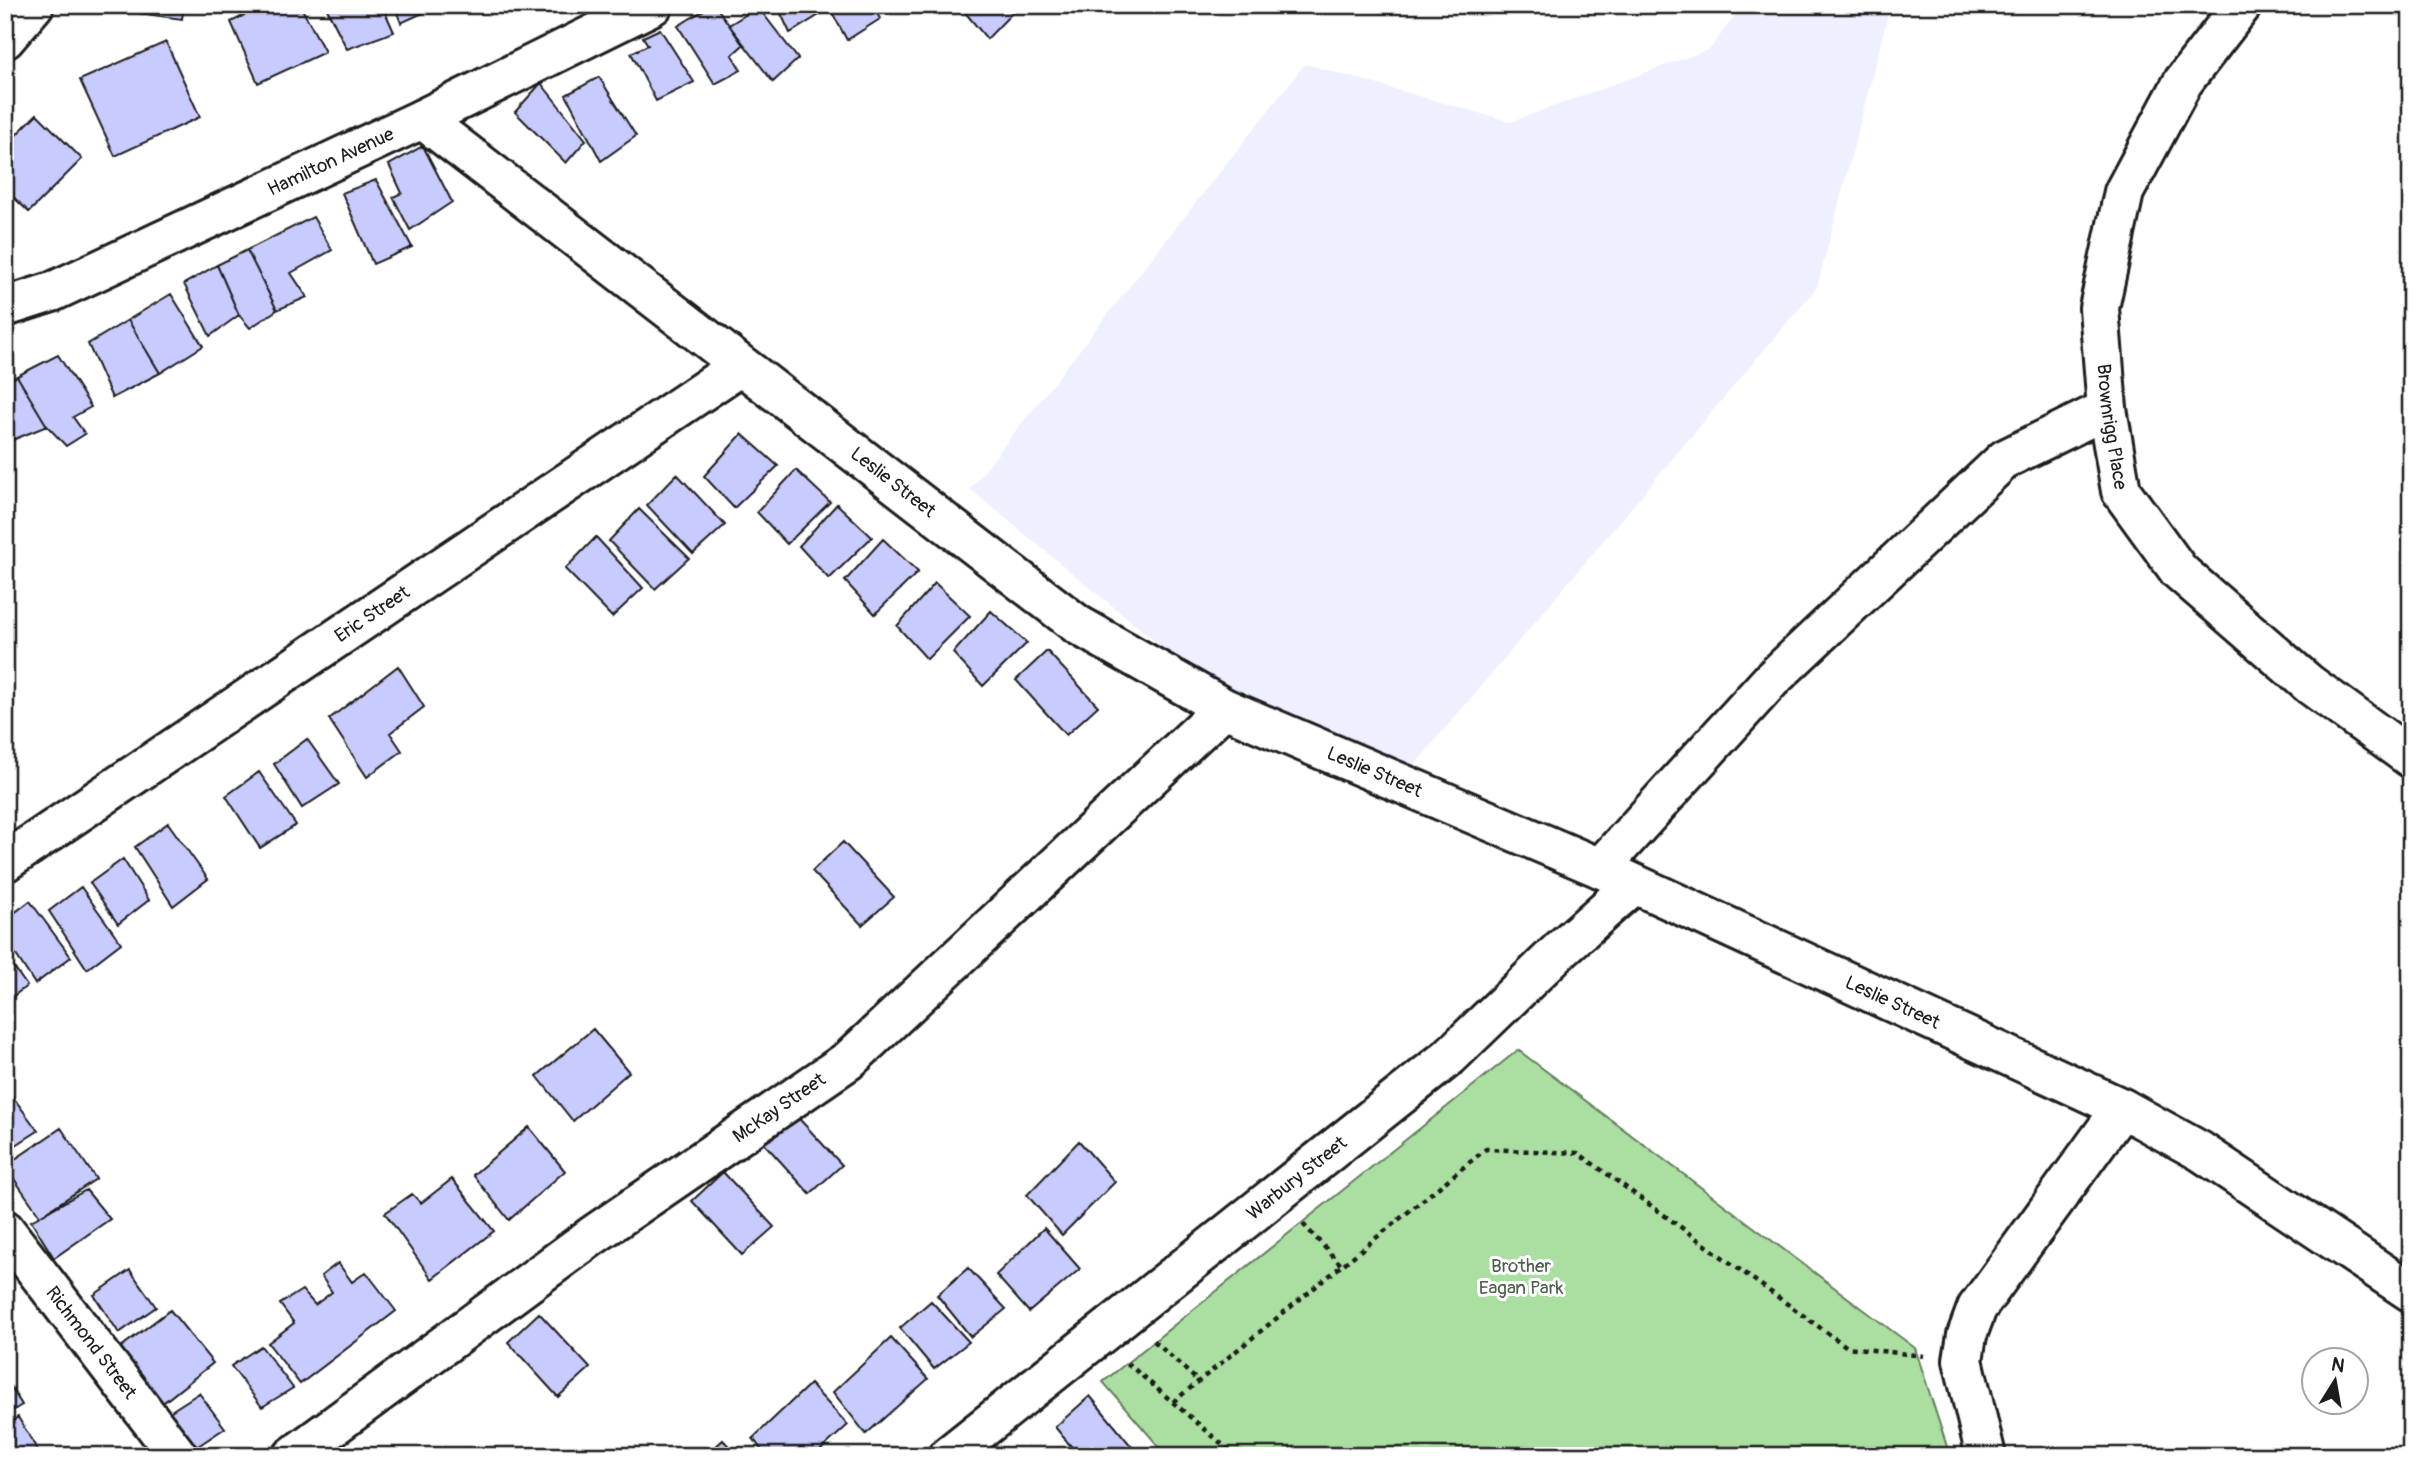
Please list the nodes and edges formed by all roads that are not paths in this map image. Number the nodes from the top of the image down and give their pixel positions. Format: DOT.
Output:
graph roads {
  1 [pos="34,5"];
  2 [pos="653,5"];
  3 [pos="2242,5"];
  4 [pos="5,39"];
  5 [pos="422,119"];
  6 [pos="5,307"];
  7 [pos="740,366"];
  8 [pos="2106,409"];
  9 [pos="1224,708"];
  10 [pos="2411,758"];
  11 [pos="5,862"];
  12 [pos="1616,876"];
  13 [pos="2122,1108"];
  14 [pos="5,1230"];
  15 [pos="2411,1292"];
  16 [pos="178,1456"];
  17 [pos="293,1456"];
  18 [pos="948,1456"];
  19 [pos="1986,1456"];
  1 -- 4 [label="street"];
  2 -- 5 [label="street, Hamilton Avenue"];
  3 -- 8 [label="street, Brownrigg Place"];
  5 -- 6 [label="street, Hamilton Avenue"];
  5 -- 7 [label="street, Leslie Street"];
  7 -- 9 [label="street, Leslie Street"];
  7 -- 11 [label="street, Eric Street"];
  8 -- 10 [label="street, Brownrigg Place"];
  8 -- 12 [label="street, Warbury Street"];
  9 -- 12 [label="street, Leslie Street"];
  9 -- 17 [label="street, McKay Street"];
  12 -- 13 [label="street, Leslie Street"];
  12 -- 18 [label="street, Warbury Street"];
  13 -- 15 [label="street, Leslie Street"];
  13 -- 19 [label="street"];
  14 -- 16 [label="street, Richmond Street"];
}
